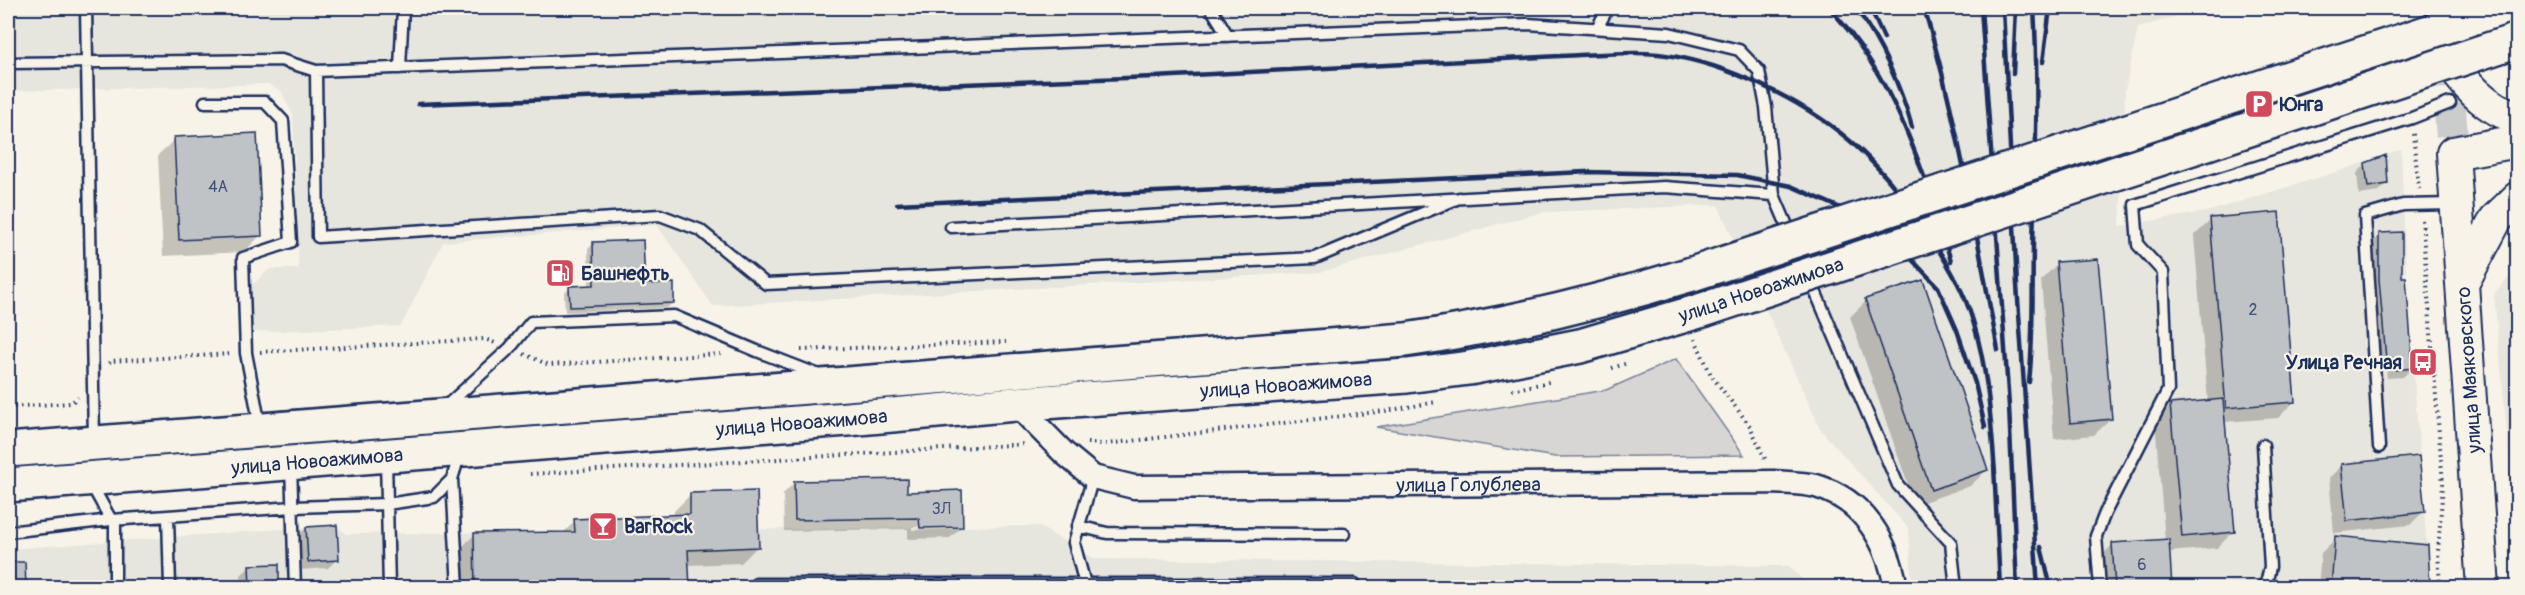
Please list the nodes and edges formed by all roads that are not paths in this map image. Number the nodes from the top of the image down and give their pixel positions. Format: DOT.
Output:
graph roads {
  1 [pos="86,8"];
  2 [pos="403,8"];
  3 [pos="1211,8"];
  4 [pos="1608,8"];
  5 [pos="2502,8"];
  6 [pos="1597,28"];
  7 [pos="1228,36"];
  8 [pos="2517,40"];
  9 [pos="2446,54"];
  10 [pos="87,61"];
  11 [pos="8,63"];
  12 [pos="400,68"];
  13 [pos="316,71"];
  14 [pos="205,102"];
  15 [pos="2450,103"];
  16 [pos="2517,117"];
  17 [pos="2517,141"];
  18 [pos="1774,195"];
  19 [pos="1458,198"];
  20 [pos="2517,198"];
  21 [pos="2457,204"];
  22 [pos="951,227"];
  23 [pos="2463,282"];
  24 [pos="845,384"];
  25 [pos="1016,404"];
  26 [pos="436,415"];
  27 [pos="261,429"];
  28 [pos="94,444"];
  29 [pos="2263,445"];
  30 [pos="2379,447"];
  31 [pos="8,450"];
  32 [pos="386,454"];
  33 [pos="291,462"];
  34 [pos="456,463"];
  35 [pos="1093,477"];
  36 [pos="88,479"];
  37 [pos="8,485"];
  38 [pos="387,504"];
  39 [pos="294,507"];
  40 [pos="168,516"];
  41 [pos="113,520"];
  42 [pos="1078,526"];
  43 [pos="8,532"];
  44 [pos="1344,534"];
  45 [pos="756,584"];
  46 [pos="1086,586"];
  47 [pos="170,587"];
  48 [pos="115,588"];
  49 [pos="295,588"];
  50 [pos="390,588"];
  51 [pos="458,588"];
  52 [pos="1355,588"];
  53 [pos="1896,588"];
  54 [pos="1956,588"];
  55 [pos="2100,588"];
  56 [pos="2265,588"];
  57 [pos="2483,588"];
  1 -- 10 [label="lane"];
  2 -- 12 [label="lane"];
  3 -- 7 [label="lane"];
  4 -- 6 [label="lane"];
  5 -- 24 [label="main road, улица Новоажимова, bridge"];
  6 -- 7 [label="lane"];
  6 -- 18 [label="lane"];
  7 -- 12 [label="lane"];
  8 -- 25 [label="main road, улица Новоажимова, bridge"];
  9 -- 16 [label="main road"];
  10 -- 11 [label="lane"];
  10 -- 13 [label="lane"];
  10 -- 28 [label="lane"];
  12 -- 13 [label="lane"];
  13 -- 19 [label="lane"];
  14 -- 27 [label="lane"];
  15 -- 55 [label="lane"];
  17 -- 21 [label="main road, улица Маяковского"];
  18 -- 19 [label="lane"];
  18 -- 54 [label="lane"];
  19 -- 22 [label="lane"];
  20 -- 23 [label="main road"];
  21 -- 23 [label="main road, улица Маяковского"];
  21 -- 30 [label="lane"];
  23 -- 57 [label="main road, улица Маяковского"];
  24 -- 26 [label="main road, улица Новоажимова"];
  24 -- 26 [label="lane"];
  25 -- 34 [label="main road, улица Новоажимова"];
  25 -- 35 [label="street, улица Голублева"];
  26 -- 27 [label="main road, улица Новоажимова"];
  27 -- 28 [label="main road, улица Новоажимова"];
  28 -- 31 [label="main road, улица Новоажимова"];
  29 -- 56 [label="lane"];
  32 -- 33 [label="main road, улица Новоажимова"];
  32 -- 34 [label="main road, улица Новоажимова"];
  32 -- 38 [label="lane"];
  33 -- 36 [label="main road, улица Новоажимова"];
  33 -- 39 [label="lane"];
  34 -- 38 [label="lane"];
  34 -- 51 [label="lane"];
  35 -- 42 [label="lane"];
  35 -- 53 [label="street, улица Голублева"];
  36 -- 37 [label="main road, улица Новоажимова"];
  36 -- 41 [label="lane"];
  38 -- 39 [label="lane"];
  38 -- 50 [label="lane"];
  39 -- 40 [label="lane"];
  39 -- 49 [label="lane"];
  40 -- 41 [label="lane"];
  40 -- 47 [label="lane"];
  41 -- 43 [label="lane"];
  41 -- 48 [label="lane"];
  42 -- 44 [label="lane"];
  42 -- 46 [label="lane"];
  45 -- 46 [label="lane"];
  46 -- 52 [label="lane"];
}
